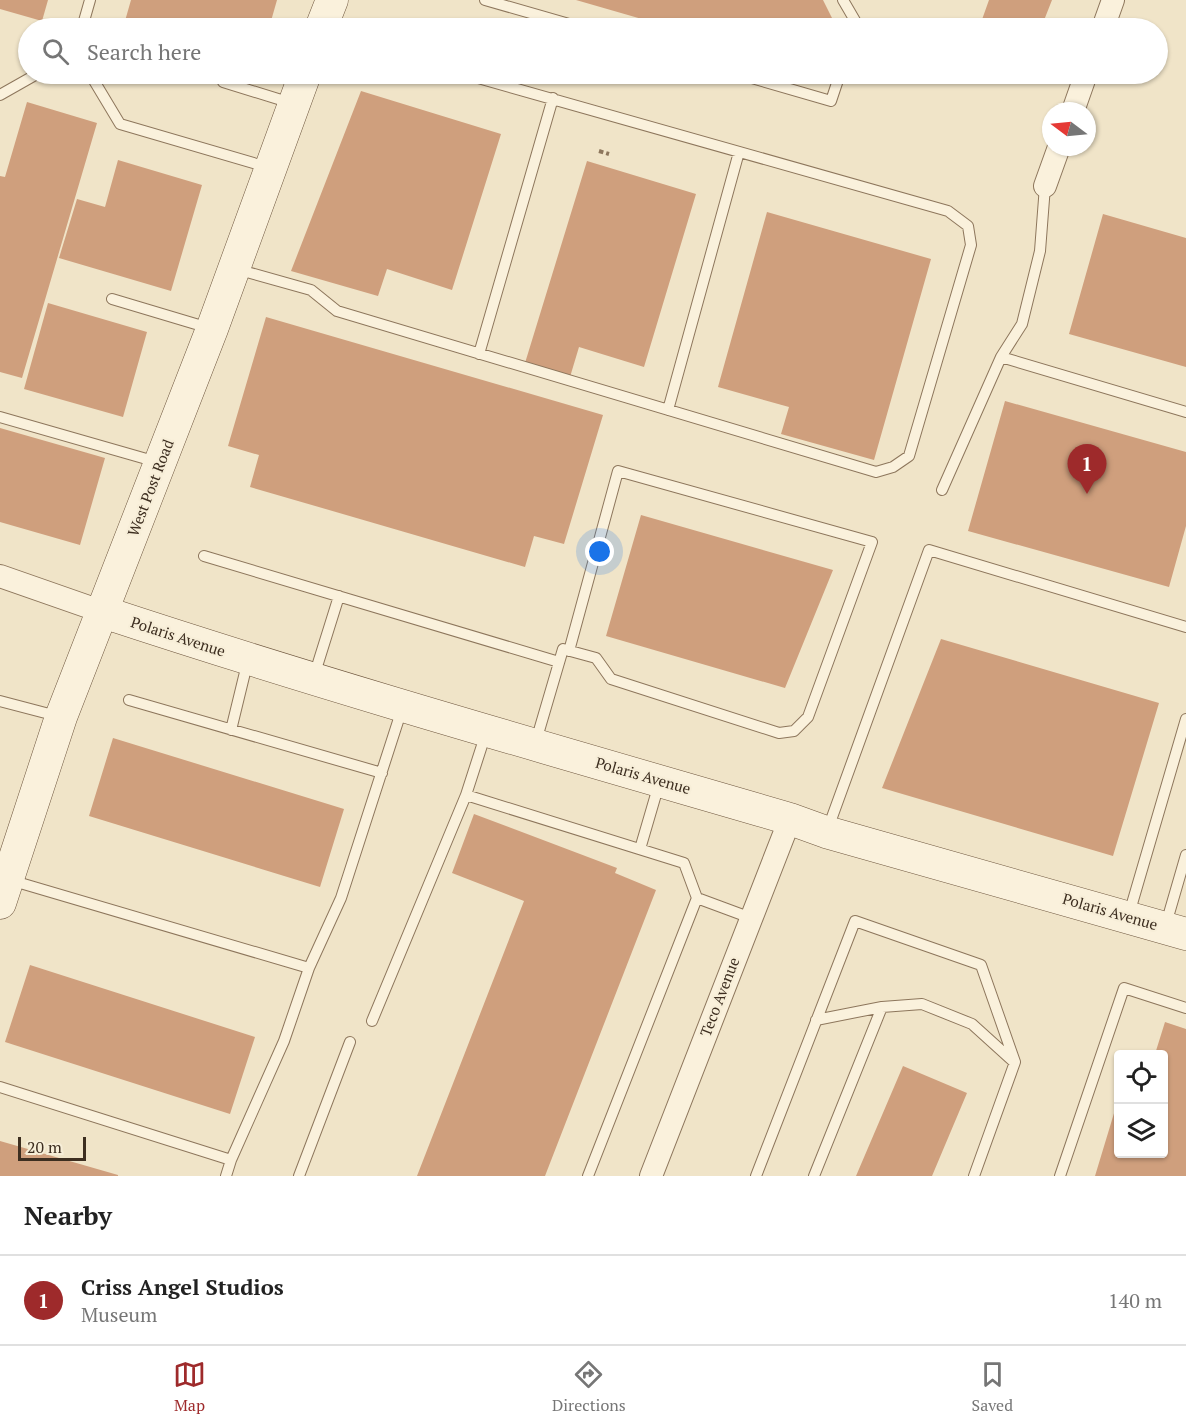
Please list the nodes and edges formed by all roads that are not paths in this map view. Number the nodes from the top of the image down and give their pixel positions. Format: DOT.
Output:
graph roads {
  1 [pos="90,0"];
  2 [pos="332,0"];
  3 [pos="485,0"];
  4 [pos="843,0"];
  5 [pos="1113,0"];
  6 [pos="85,18"];
  7 [pos="325,18"];
  8 [pos="548,18"];
  9 [pos="854,18"];
  10 [pos="1107,18"];
  11 [pos="19,84"];
  12 [pos="96,84"];
  13 [pos="229,84"];
  14 [pos="301,84"];
  15 [pos="501,84"];
  16 [pos="772,84"];
  17 [pos="837,84"];
  18 [pos="1082,84"];
  19 [pos="0,95"];
  20 [pos="553,98"];
  21 [pos="1075,102"];
  22 [pos="294,104"];
  23 [pos="739,152"];
  24 [pos="1056,156"];
  25 [pos="270,168"];
  26 [pos="1045,186"];
  27 [pos="234,268"];
  28 [pos="112,299"];
  29 [pos="212,329"];
  30 [pos="479,354"];
  31 [pos="1000,357"];
  32 [pos="668,410"];
  33 [pos="1186,412"];
  34 [pos="0,417"];
  35 [pos="161,463"];
  36 [pos="942,490"];
  37 [pos="204,556"];
  38 [pos="0,576"];
  39 [pos="339,597"];
  40 [pos="103,612"];
  41 [pos="1186,627"];
  42 [pos="569,651"];
  43 [pos="248,660"];
  44 [pos="559,662"];
  45 [pos="313,680"];
  46 [pos="0,700"];
  47 [pos="129,700"];
  48 [pos="403,707"];
  49 [pos="61,717"];
  50 [pos="1186,719"];
  51 [pos="231,730"];
  52 [pos="487,730"];
  53 [pos="535,744"];
  54 [pos="382,773"];
  55 [pos="660,781"];
  56 [pos="466,795"];
  57 [pos="790,819"];
  58 [pos="826,832"];
  59 [pos="640,849"];
  60 [pos="1186,855"];
  61 [pos="4,891"];
  62 [pos="697,898"];
  63 [pos="751,918"];
  64 [pos="1128,918"];
  65 [pos="1175,931"];
  66 [pos="309,968"];
  67 [pos="882,1007"];
  68 [pos="1186,1008"];
  69 [pos="816,1020"];
  70 [pos="372,1021"];
  71 [pos="350,1042"];
  72 [pos="1015,1062"];
  73 [pos="0,1088"];
  74 [pos="231,1160"];
  75 [pos="226,1176"];
  76 [pos="300,1176"];
  77 [pos="588,1176"];
  78 [pos="651,1176"];
  79 [pos="756,1176"];
  80 [pos="814,1176"];
  81 [pos="974,1176"];
  82 [pos="1060,1176"];
  1 -- 6 [label="lane"];
  2 -- 7 [label="street"];
  3 -- 8 [label="lane"];
  4 -- 9 [label="lane"];
  5 -- 10 [label="street"];
  11 -- 19 [label="lane"];
  12 -- 25 [label="lane"];
  13 -- 22 [label="lane"];
  14 -- 22 [label="street, West Post Road"];
  15 -- 20 [label="lane"];
  16 -- 17 [label="lane"];
  18 -- 21 [label="street"];
  20 -- 23 [label="lane"];
  20 -- 30 [label="lane"];
  22 -- 25 [label="street, West Post Road"];
  23 -- 32 [label="lane"];
  23 -- 32 [label="lane"];
  24 -- 26 [label="street"];
  25 -- 27 [label="street, West Post Road"];
  26 -- 31 [label="lane"];
  27 -- 29 [label="street, West Post Road"];
  27 -- 30 [label="lane"];
  28 -- 29 [label="lane"];
  29 -- 35 [label="street, West Post Road"];
  30 -- 32 [label="lane"];
  31 -- 33 [label="lane"];
  31 -- 36 [label="lane"];
  34 -- 35 [label="lane"];
  35 -- 40 [label="street, West Post Road"];
  37 -- 39 [label="lane"];
  38 -- 40 [label="street"];
  39 -- 44 [label="lane"];
  39 -- 45 [label="lane"];
  40 -- 43 [label="street, Polaris Avenue"];
  40 -- 49 [label="street, West Post Road"];
  41 -- 58 [label="lane"];
  42 -- 42 [label="lane"];
  42 -- 44 [label="lane"];
  43 -- 45 [label="street, Polaris Avenue"];
  43 -- 51 [label="lane"];
  44 -- 53 [label="lane"];
  45 -- 48 [label="street, Polaris Avenue"];
  46 -- 49 [label="lane"];
  47 -- 51 [label="lane"];
  48 -- 52 [label="street, Polaris Avenue"];
  48 -- 54 [label="lane"];
  49 -- 61 [label="street, West Post Road"];
  50 -- 64 [label="lane"];
  51 -- 54 [label="lane"];
  52 -- 53 [label="street, Polaris Avenue"];
  52 -- 56 [label="lane"];
  53 -- 55 [label="street, Polaris Avenue"];
  54 -- 66 [label="lane"];
  55 -- 57 [label="street, Polaris Avenue"];
  55 -- 59 [label="lane"];
  56 -- 59 [label="lane"];
  56 -- 70 [label="lane"];
  57 -- 58 [label="street, Polaris Avenue"];
  57 -- 63 [label="street, Teco Avenue"];
  58 -- 64 [label="street, Polaris Avenue"];
  59 -- 62 [label="lane"];
  60 -- 65 [label="lane"];
  61 -- 66 [label="lane"];
  62 -- 63 [label="lane"];
  62 -- 77 [label="lane"];
  63 -- 78 [label="street, Teco Avenue"];
  64 -- 65 [label="street, Polaris Avenue"];
  66 -- 74 [label="lane"];
  67 -- 69 [label="lane"];
  67 -- 72 [label="lane"];
  67 -- 80 [label="lane"];
  68 -- 82 [label="lane"];
  69 -- 72 [label="lane"];
  69 -- 79 [label="lane"];
  71 -- 76 [label="lane"];
  72 -- 81 [label="lane"];
  73 -- 74 [label="lane"];
  74 -- 75 [label="lane"];
}
